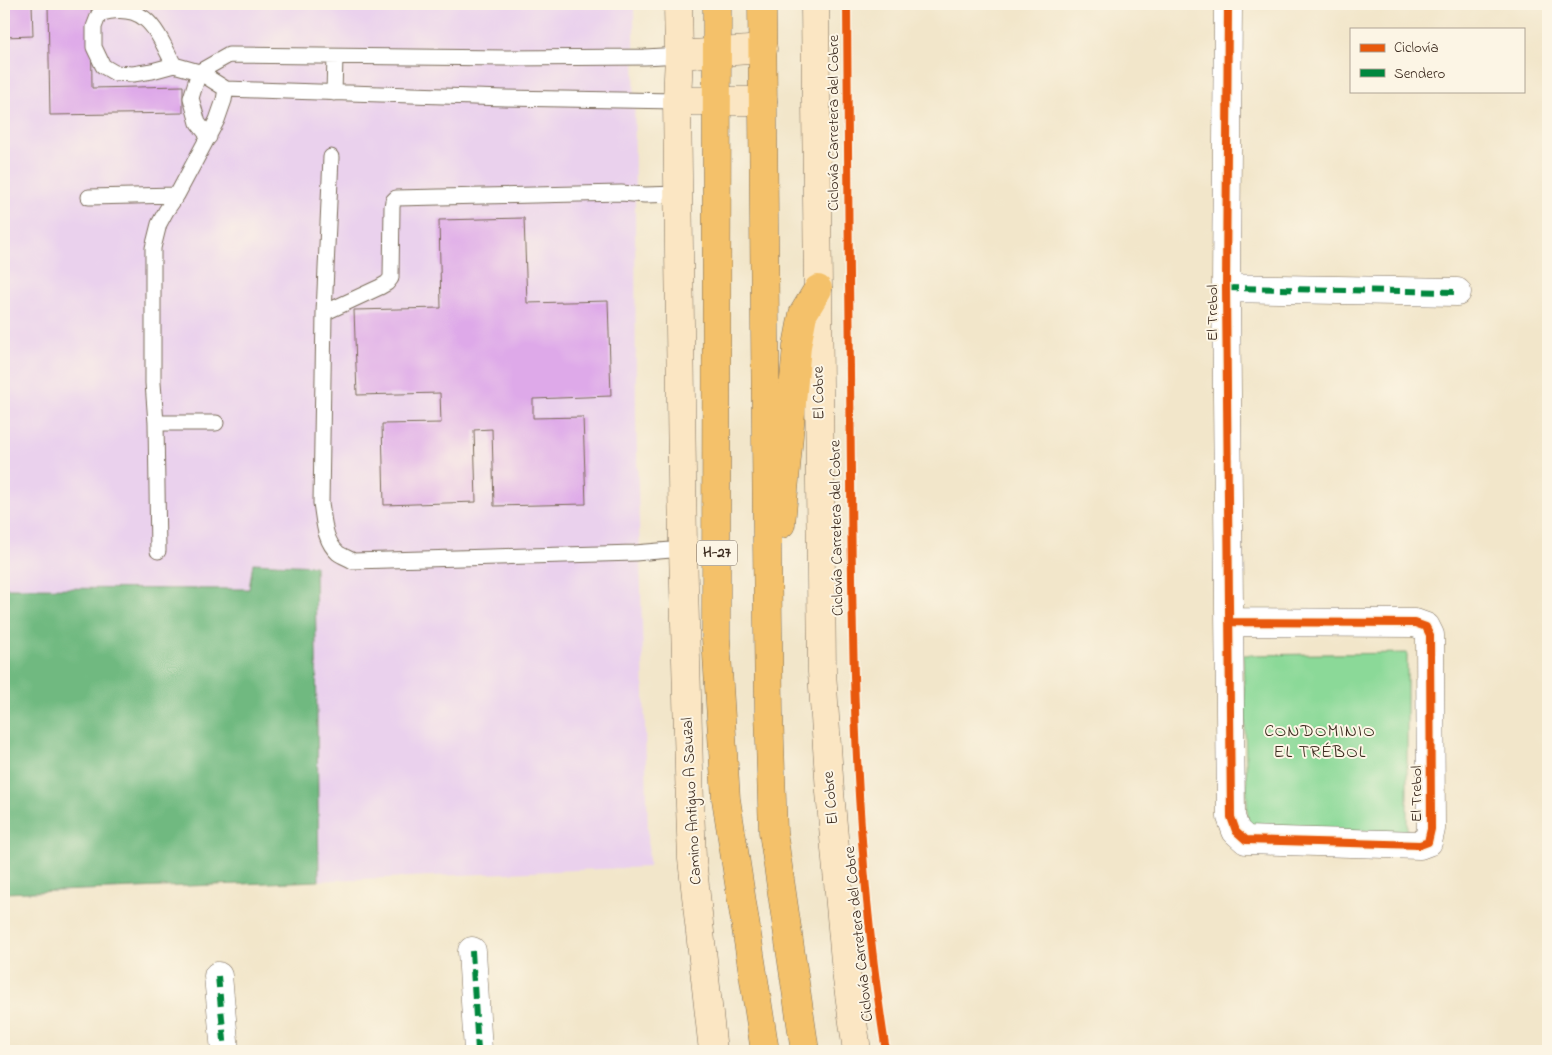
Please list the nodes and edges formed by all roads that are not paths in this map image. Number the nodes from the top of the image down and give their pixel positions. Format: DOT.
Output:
graph roads {
  1 [pos="678,4"];
  2 [pos="717,4"];
  3 [pos="762,4"];
  4 [pos="815,4"];
  5 [pos="1228,4"];
  6 [pos="762,49"];
  7 [pos="717,52"];
  8 [pos="679,55"];
  9 [pos="335,56"];
  10 [pos="174,65"];
  11 [pos="199,72"];
  12 [pos="226,89"];
  13 [pos="334,93"];
  14 [pos="716,100"];
  15 [pos="677,101"];
  16 [pos="763,101"];
  17 [pos="209,137"];
  18 [pos="331,156"];
  19 [pos="177,194"];
  20 [pos="678,194"];
  21 [pos="89,197"];
  22 [pos="1226,288"];
  23 [pos="818,289"];
  24 [pos="1457,292"];
  25 [pos="324,313"];
  26 [pos="156,423"];
  27 [pos="216,423"];
  28 [pos="683,549"];
  29 [pos="158,551"];
  30 [pos="768,599"];
  31 [pos="1230,622"];
  32 [pos="472,952"];
  33 [pos="218,976"];
  34 [pos="224,1051"];
  35 [pos="478,1051"];
  36 [pos="713,1051"];
  37 [pos="765,1051"];
  38 [pos="805,1051"];
  39 [pos="857,1051"];
  1 -- 8 [label="street, Camino Antiguo A Sauzal"];
  2 -- 7 [label="main road, H-27"];
  3 -- 6 [label="main road"];
  4 -- 23 [label="street, El Cobre"];
  5 -- 22 [label="street, El Trebol"];
  6 -- 7 [label="street"];
  6 -- 16 [label="main road"];
  7 -- 8 [label="street"];
  7 -- 14 [label="main road, H-27"];
  8 -- 9 [label="lane"];
  8 -- 15 [label="street, Camino Antiguo A Sauzal"];
  9 -- 11 [label="lane"];
  9 -- 13 [label="lane"];
  10 -- 10 [label="lane"];
  10 -- 11 [label="lane"];
  11 -- 12 [label="lane"];
  11 -- 17 [label="lane"];
  12 -- 13 [label="lane"];
  12 -- 17 [label="lane"];
  13 -- 15 [label="lane"];
  14 -- 15 [label="street"];
  14 -- 16 [label="street"];
  14 -- 37 [label="main road, H-27"];
  15 -- 20 [label="street, Camino Antiguo A Sauzal"];
  16 -- 30 [label="main road"];
  17 -- 19 [label="lane"];
  18 -- 25 [label="lane"];
  19 -- 21 [label="lane"];
  19 -- 26 [label="lane"];
  20 -- 25 [label="lane"];
  20 -- 28 [label="street, Camino Antiguo A Sauzal"];
  22 -- 24 [label="street"];
  22 -- 31 [label="street, El Trebol"];
  23 -- 30 [label="main road"];
  23 -- 39 [label="street, El Cobre"];
  25 -- 28 [label="lane"];
  26 -- 27 [label="lane"];
  26 -- 29 [label="lane"];
  28 -- 36 [label="street, Camino Antiguo A Sauzal"];
  30 -- 38 [label="main road"];
  31 -- 31 [label="street, El Trebol"];
  32 -- 35 [label="street"];
  33 -- 34 [label="street"];
}
